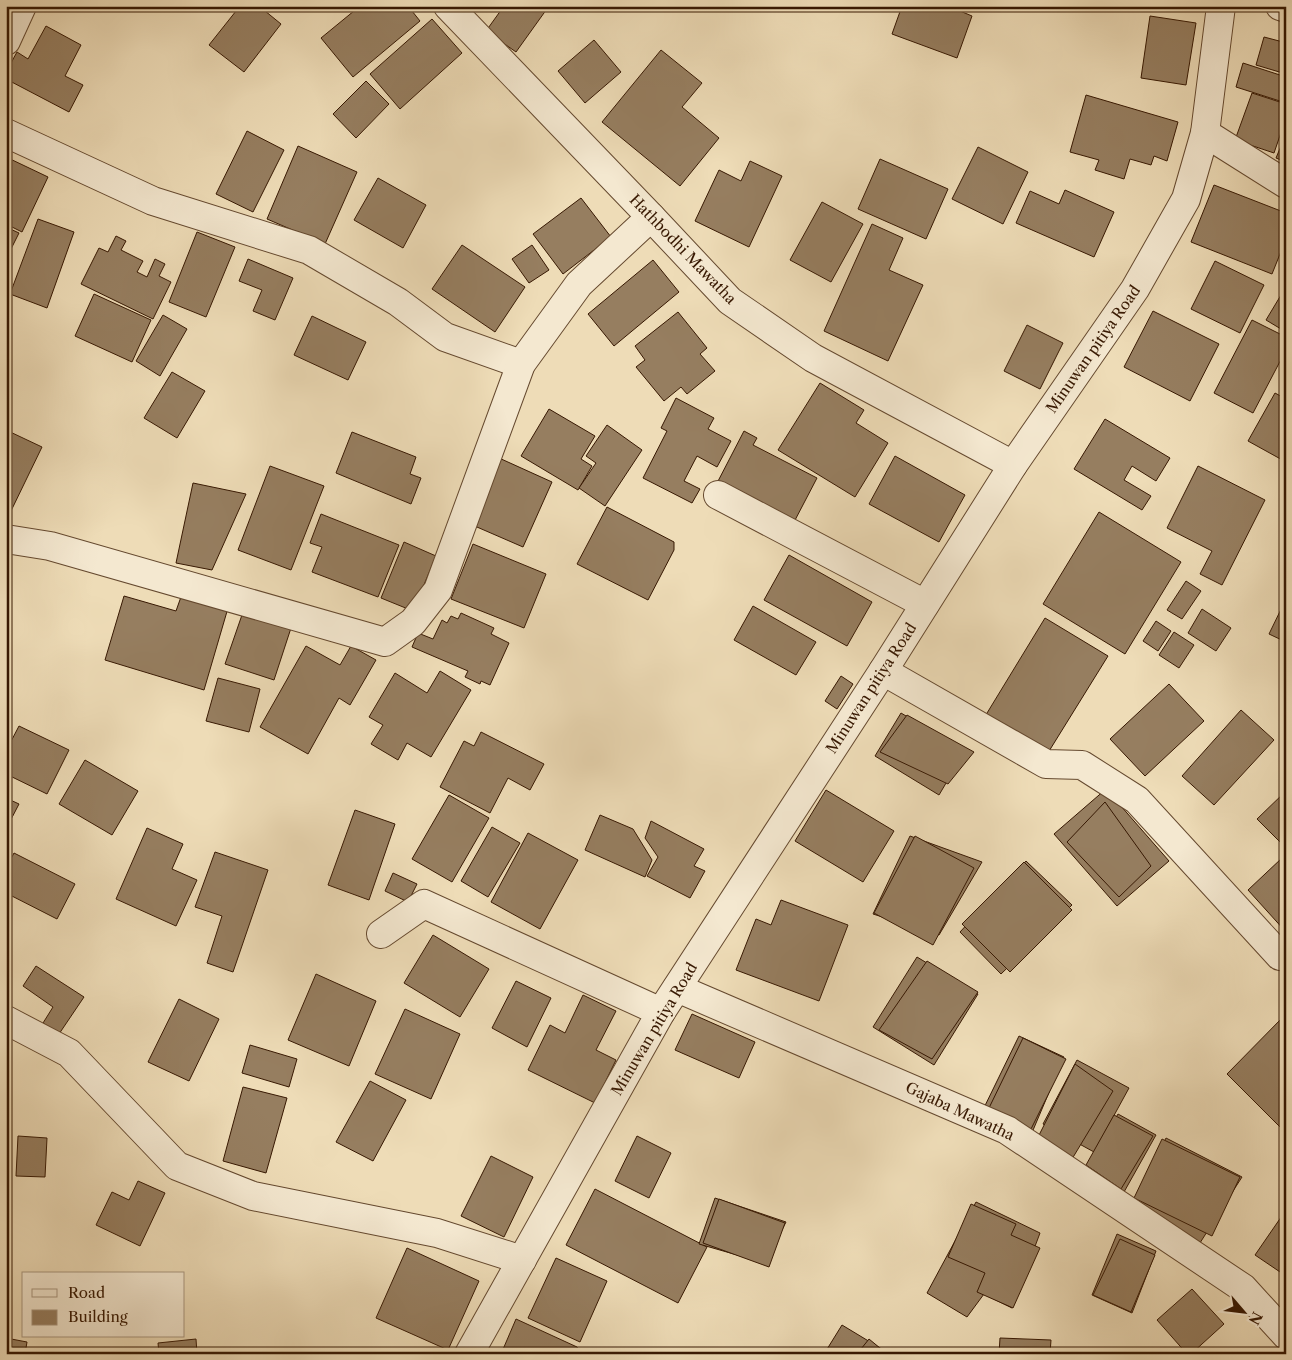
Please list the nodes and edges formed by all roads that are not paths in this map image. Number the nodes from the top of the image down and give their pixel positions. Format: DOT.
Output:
graph roads {
  1 [pos="22,6"];
  2 [pos="448,6"];
  3 [pos="1221,6"];
  4 [pos="1280,6"];
  5 [pos="1286,8"];
  6 [pos="6,41"];
  7 [pos="6,133"];
  8 [pos="1204,133"];
  9 [pos="1286,184"];
  10 [pos="651,217"];
  11 [pos="521,364"];
  12 [pos="1013,465"];
  13 [pos="718,495"];
  14 [pos="6,539"];
  15 [pos="925,604"];
  16 [pos="883,671"];
  17 [pos="381,934"];
  18 [pos="1286,957"];
  19 [pos="677,988"];
  20 [pos="661,1012"];
  21 [pos="6,1020"];
  22 [pos="522,1260"];
  23 [pos="1286,1335"];
  24 [pos="469,1354"];
  1 -- 6 [label="street"];
  2 -- 10 [label="street, Hathbodhi Mawatha"];
  3 -- 8 [label="street, Minuwan pitiya Road"];
  4 -- 5 [label="street"];
  7 -- 11 [label="street"];
  8 -- 9 [label="street"];
  8 -- 12 [label="street, Minuwan pitiya Road"];
  10 -- 11 [label="street"];
  10 -- 12 [label="street, Hathbodhi Mawatha"];
  11 -- 14 [label="street"];
  12 -- 15 [label="street, Minuwan pitiya Road"];
  13 -- 15 [label="street"];
  15 -- 16 [label="street, Minuwan pitiya Road"];
  16 -- 18 [label="street"];
  16 -- 19 [label="street, Minuwan pitiya Road"];
  17 -- 20 [label="street"];
  19 -- 20 [label="street, Minuwan pitiya Road"];
  19 -- 23 [label="street, Gajaba Mawatha"];
  20 -- 22 [label="street, Minuwan pitiya Road"];
  21 -- 22 [label="street"];
  22 -- 24 [label="street, Minuwan pitiya Road"];
}
